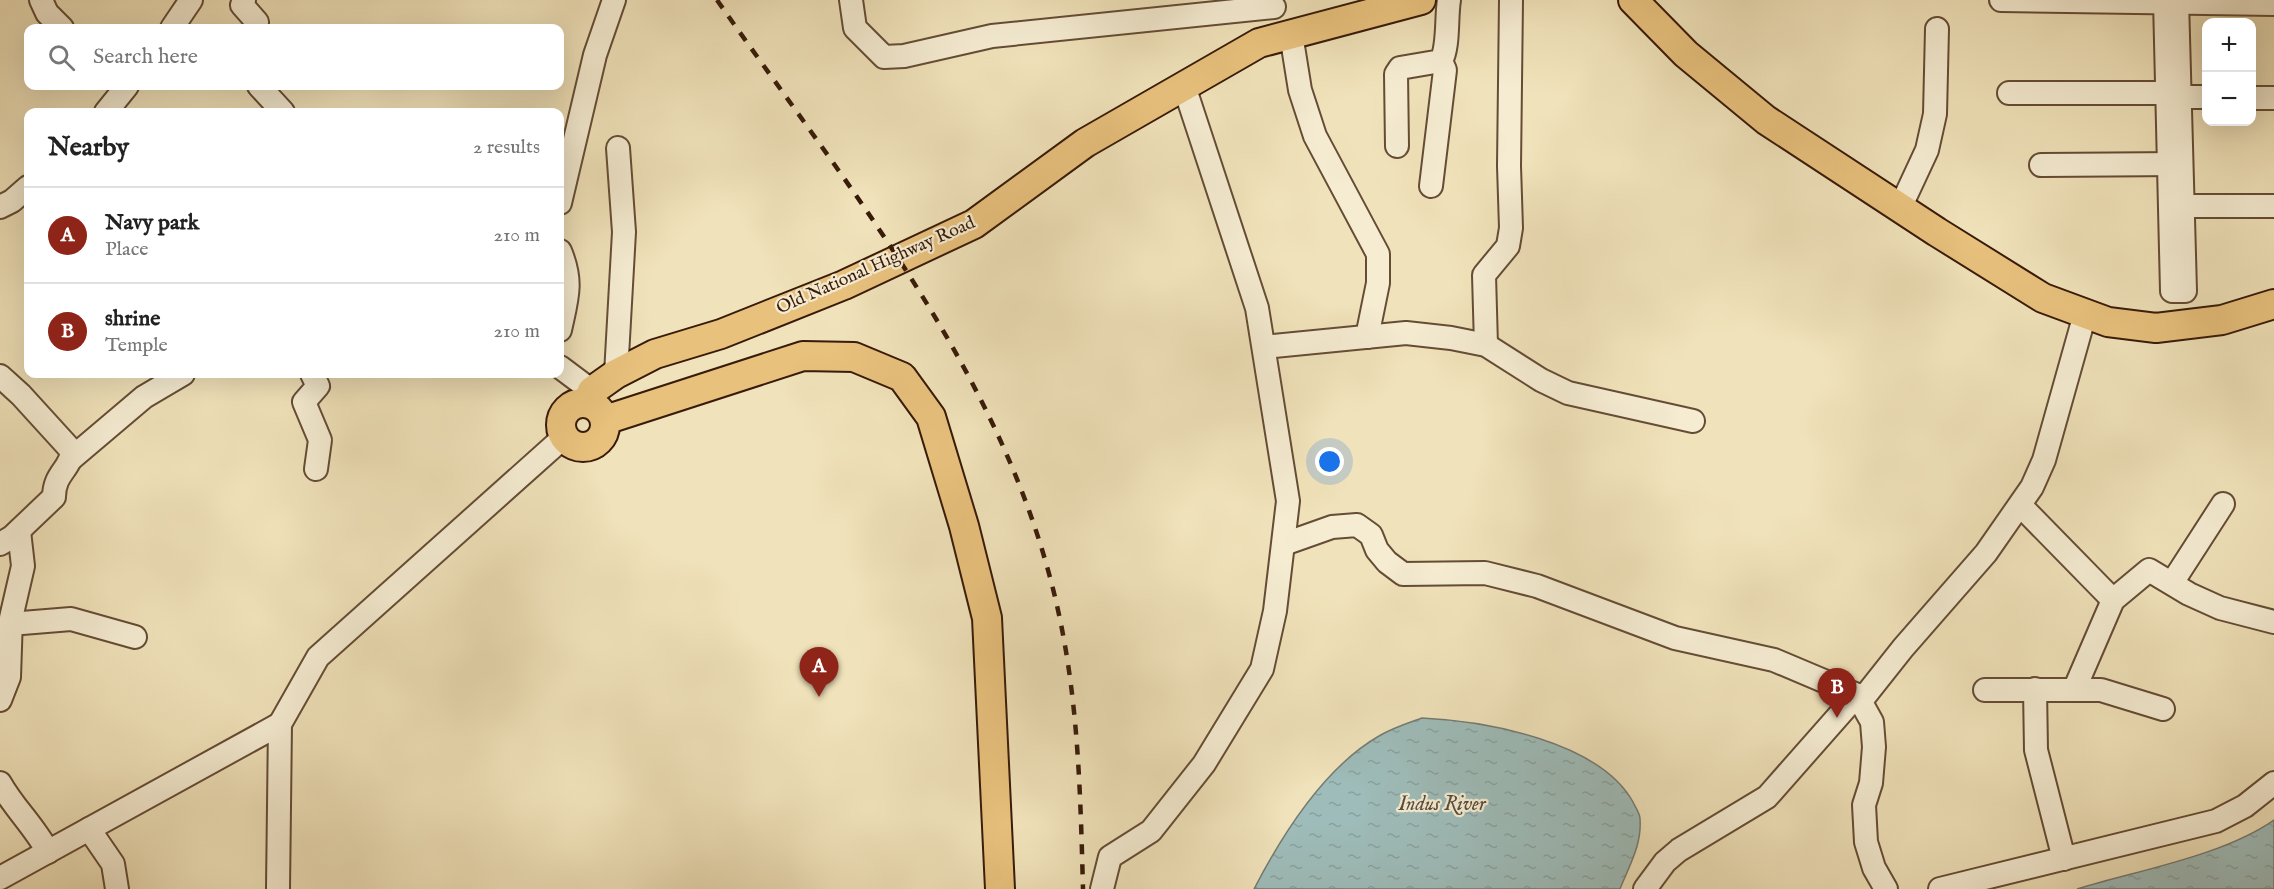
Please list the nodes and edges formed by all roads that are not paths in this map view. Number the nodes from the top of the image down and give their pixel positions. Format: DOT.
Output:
graph roads {
  1 [pos="41,0"];
  2 [pos="191,0"];
  3 [pos="244,0"];
  4 [pos="614,0"];
  5 [pos="851,0"];
  6 [pos="1421,0"];
  7 [pos="1449,0"];
  8 [pos="1511,0"];
  9 [pos="1633,0"];
  10 [pos="2001,0"];
  11 [pos="2171,2"];
  12 [pos="1274,3"];
  13 [pos="2274,4"];
  14 [pos="1174,9"];
  15 [pos="58,24"];
  16 [pos="175,24"];
  17 [pos="256,24"];
  18 [pos="1937,28"];
  19 [pos="1284,36"];
  20 [pos="1441,61"];
  21 [pos="1184,86"];
  22 [pos="123,90"];
  23 [pos="263,90"];
  24 [pos="2009,93"];
  25 [pos="2173,95"];
  26 [pos="2202,97"];
  27 [pos="2256,98"];
  28 [pos="2274,98"];
  29 [pos="109,108"];
  30 [pos="278,108"];
  31 [pos="1397,146"];
  32 [pos="618,148"];
  33 [pos="2175,164"];
  34 [pos="2041,165"];
  35 [pos="564,186"];
  36 [pos="1431,186"];
  37 [pos="24,190"];
  38 [pos="2183,206"];
  39 [pos="2274,206"];
  40 [pos="0,207"];
  41 [pos="1900,208"];
  42 [pos="564,259"];
  43 [pos="2274,304"];
  44 [pos="564,314"];
  45 [pos="2085,314"];
  46 [pos="1367,337"];
  47 [pos="1486,345"];
  48 [pos="1264,347"];
  49 [pos="564,371"];
  50 [pos="616,374"];
  51 [pos="0,376"];
  52 [pos="176,378"];
  53 [pos="314,378"];
  54 [pos="595,405"];
  55 [pos="1693,421"];
  56 [pos="564,437"];
  57 [pos="72,458"];
  58 [pos="316,469"];
  59 [pos="2223,504"];
  60 [pos="2020,505"];
  61 [pos="19,531"];
  62 [pos="0,544"];
  63 [pos="1284,544"];
  64 [pos="2172,583"];
  65 [pos="2113,600"];
  66 [pos="2274,622"];
  67 [pos="10,624"];
  68 [pos="135,637"];
  69 [pos="2075,688"];
  70 [pos="2035,689"];
  71 [pos="1985,690"];
  72 [pos="1859,698"];
  73 [pos="0,700"];
  74 [pos="2163,709"];
  75 [pos="280,724"];
  76 [pos="0,783"];
  77 [pos="2274,783"];
  78 [pos="89,829"];
  79 [pos="48,852"];
  80 [pos="2064,859"];
  81 [pos="0,878"];
  82 [pos="117,889"];
  83 [pos="278,889"];
  84 [pos="1000,889"];
  85 [pos="1102,889"];
  86 [pos="1645,889"];
  87 [pos="1886,889"];
  88 [pos="1940,889"];
  1 -- 15 [label="street"];
  2 -- 16 [label="street"];
  3 -- 17 [label="street"];
  4 -- 35 [label="street"];
  5 -- 14 [label="street"];
  6 -- 19 [label="main road, Old National Highway Road"];
  7 -- 20 [label="street"];
  8 -- 47 [label="street"];
  9 -- 41 [label="main road"];
  10 -- 11 [label="street"];
  11 -- 13 [label="street"];
  11 -- 25 [label="street"];
  12 -- 14 [label="street"];
  12 -- 19 [label="street"];
  18 -- 41 [label="street"];
  19 -- 21 [label="main road, Old National Highway Road"];
  19 -- 46 [label="street"];
  20 -- 31 [label="street"];
  20 -- 36 [label="street"];
  21 -- 48 [label="street"];
  21 -- 50 [label="main road, Old National Highway Road"];
  22 -- 29 [label="street"];
  23 -- 30 [label="street"];
  24 -- 25 [label="street"];
  25 -- 26 [label="street"];
  25 -- 33 [label="street"];
  27 -- 28 [label="street"];
  32 -- 50 [label="street"];
  33 -- 34 [label="street"];
  33 -- 38 [label="street"];
  33 -- 38 [label="street"];
  37 -- 40 [label="street"];
  38 -- 39 [label="street"];
  41 -- 45 [label="main road"];
  42 -- 44 [label="street"];
  43 -- 45 [label="main road"];
  45 -- 60 [label="street"];
  46 -- 47 [label="street"];
  46 -- 48 [label="street"];
  47 -- 55 [label="street"];
  48 -- 63 [label="street"];
  49 -- 54 [label="street"];
  50 -- 54 [label="main road, Old National Highway Road"];
  51 -- 57 [label="street"];
  52 -- 57 [label="street"];
  53 -- 58 [label="street"];
  54 -- 56 [label="main road"];
  54 -- 56 [label="main road"];
  54 -- 84 [label="main road"];
  56 -- 75 [label="street"];
  57 -- 61 [label="street"];
  59 -- 64 [label="street"];
  60 -- 65 [label="street"];
  60 -- 72 [label="street"];
  61 -- 62 [label="street"];
  61 -- 67 [label="street"];
  63 -- 72 [label="street"];
  63 -- 85 [label="street"];
  64 -- 65 [label="street"];
  64 -- 66 [label="street"];
  65 -- 69 [label="street"];
  67 -- 68 [label="street"];
  67 -- 73 [label="street"];
  69 -- 70 [label="street"];
  69 -- 74 [label="street"];
  70 -- 71 [label="street"];
  70 -- 80 [label="street"];
  72 -- 86 [label="street"];
  72 -- 87 [label="street"];
  75 -- 78 [label="street"];
  75 -- 83 [label="street"];
  76 -- 79 [label="street"];
  77 -- 80 [label="street"];
  78 -- 79 [label="street"];
  78 -- 82 [label="street"];
  79 -- 81 [label="street"];
  80 -- 88 [label="street"];
}
